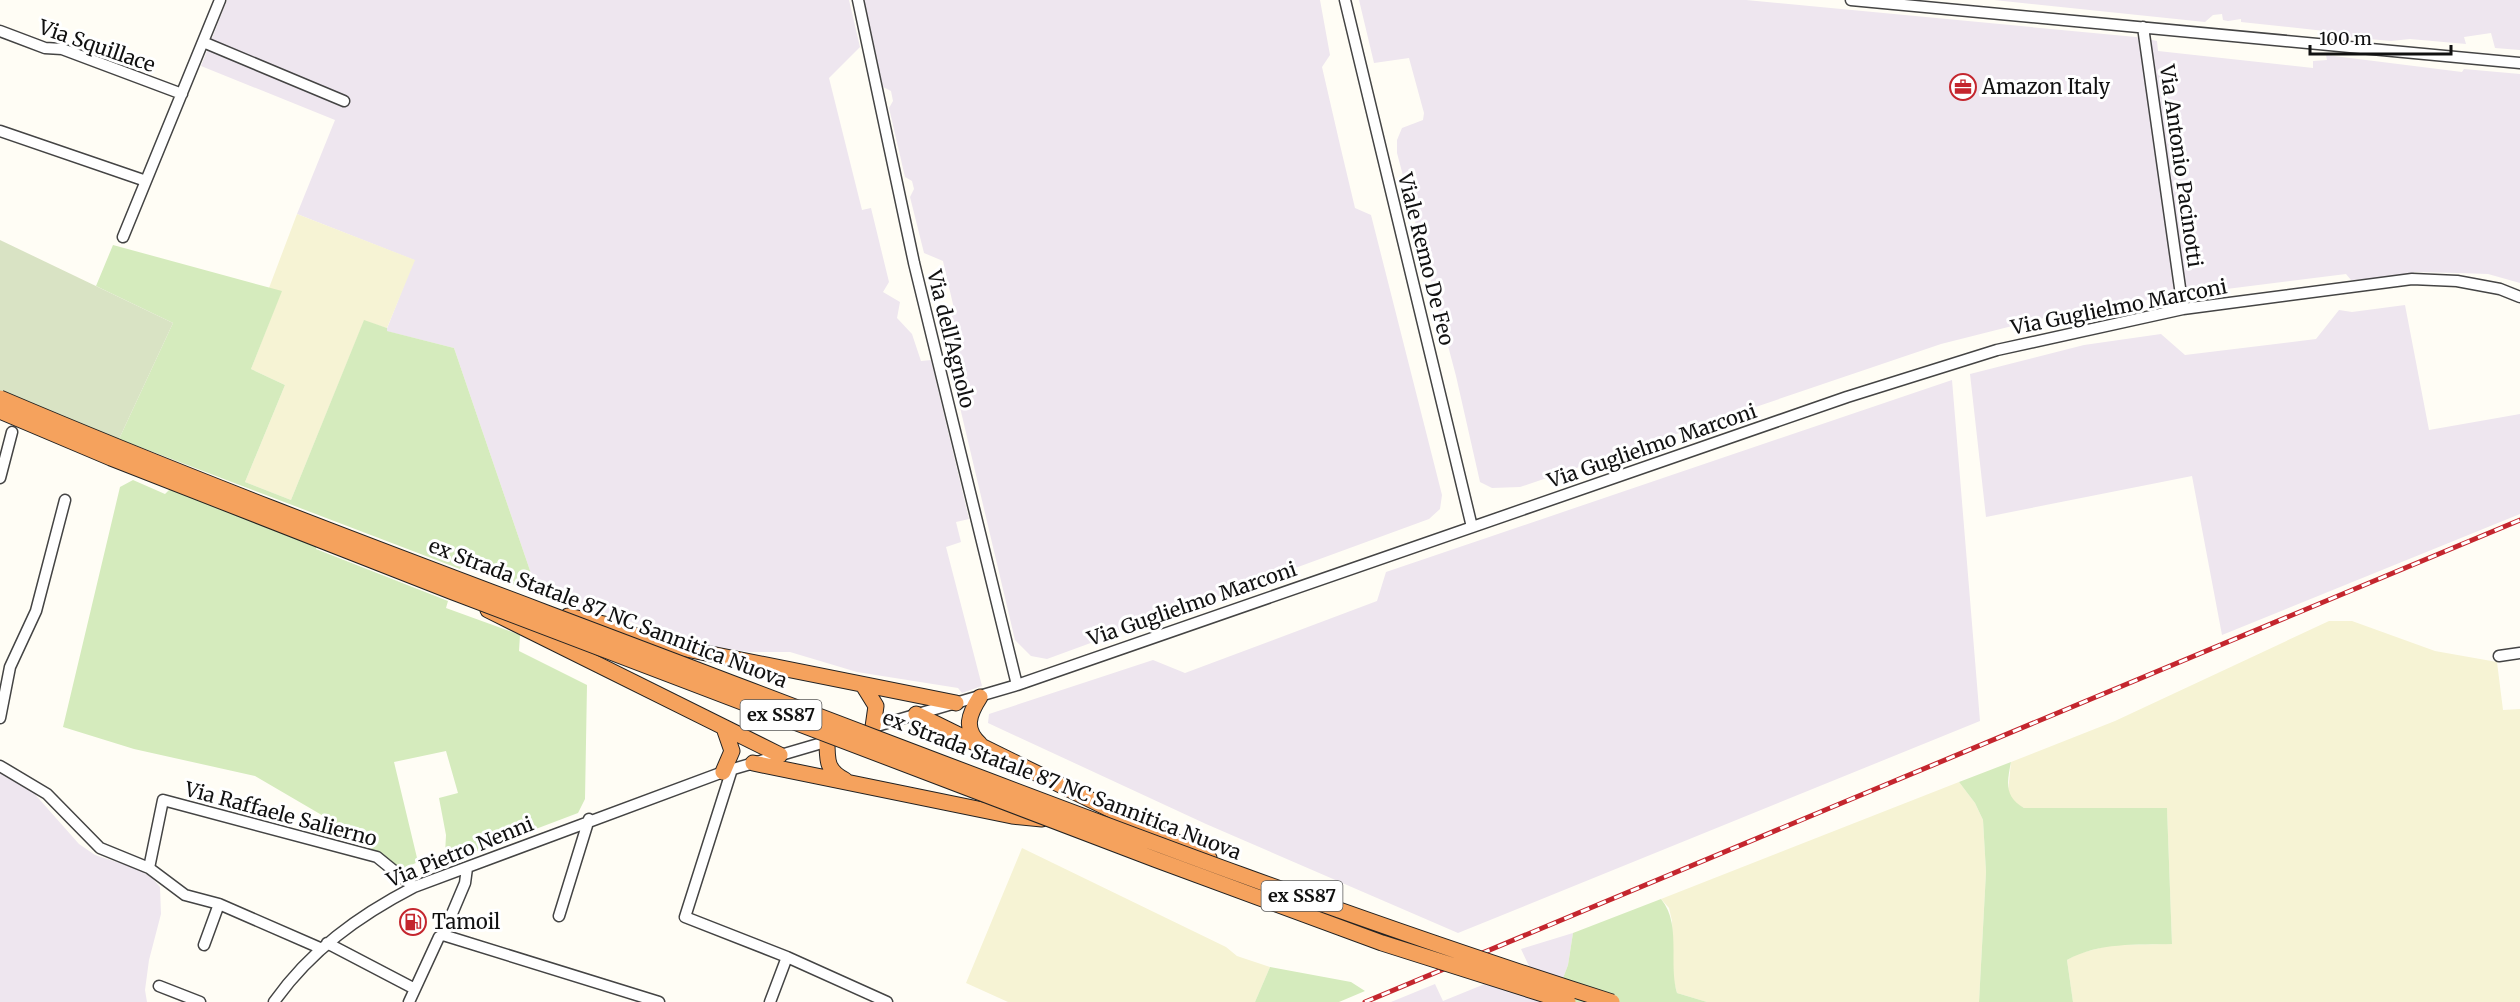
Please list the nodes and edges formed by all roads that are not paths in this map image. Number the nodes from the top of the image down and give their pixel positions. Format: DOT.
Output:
graph roads {
  1 [pos="220,0"];
  2 [pos="858,0"];
  3 [pos="1345,0"];
  4 [pos="1851,0"];
  5 [pos="2143,27"];
  6 [pos="0,31"];
  7 [pos="203,42"];
  8 [pos="2520,63"];
  9 [pos="182,94"];
  10 [pos="344,101"];
  11 [pos="0,131"];
  12 [pos="146,182"];
  13 [pos="123,237"];
  14 [pos="2520,297"];
  15 [pos="2183,309"];
  16 [pos="0,399"];
  17 [pos="0,411"];
  18 [pos="12,432"];
  19 [pos="0,478"];
  20 [pos="65,500"];
  21 [pos="1472,527"];
  22 [pos="453,591"];
  23 [pos="542,611"];
  24 [pos="2520,653"];
  25 [pos="2499,656"];
  26 [pos="862,685"];
  27 [pos="1017,685"];
  28 [pos="980,697"];
  29 [pos="956,703"];
  30 [pos="916,714"];
  31 [pos="0,718"];
  32 [pos="873,727"];
  33 [pos="724,728"];
  34 [pos="821,743"];
  35 [pos="985,748"];
  36 [pos="780,755"];
  37 [pos="753,763"];
  38 [pos="0,766"];
  39 [pos="727,770"];
  40 [pos="850,783"];
  41 [pos="589,819"];
  42 [pos="1054,820"];
  43 [pos="149,868"];
  44 [pos="467,868"];
  45 [pos="1235,873"];
  46 [pos="414,887"];
  47 [pos="219,904"];
  48 [pos="559,916"];
  49 [pos="443,935"];
  50 [pos="204,945"];
  51 [pos="323,946"];
  52 [pos="787,957"];
  53 [pos="159,986"];
  54 [pos="415,989"];
  55 [pos="622,990"];
  56 [pos="200,1002"];
  57 [pos="274,1002"];
  58 [pos="408,1002"];
  59 [pos="618,1002"];
  60 [pos="659,1002"];
  61 [pos="770,1002"];
  62 [pos="887,1002"];
  63 [pos="1568,1002"];
  64 [pos="1612,1002"];
  1 -- 7 [label="street"];
  2 -- 27 [label="street, Via dell'Agnolo"];
  3 -- 21 [label="street, Viale Remo De Feo"];
  4 -- 5 [label="street"];
  5 -- 8 [label="street"];
  5 -- 15 [label="street, Via Antonio Pacinotti"];
  6 -- 9 [label="street, Via Squillace"];
  7 -- 9 [label="street"];
  7 -- 10 [label="street"];
  9 -- 12 [label="street"];
  11 -- 12 [label="street"];
  12 -- 13 [label="street"];
  14 -- 15 [label="street, Via Guglielmo Marconi"];
  15 -- 21 [label="street, Via Guglielmo Marconi"];
  16 -- 23 [label="highway, ex Strada Statale 87 NC Sannitica Nuova / ex SS87, bridge"];
  17 -- 22 [label="highway, ex Strada Statale 87 NC Sannitica Nuova / ex SS87, bridge"];
  18 -- 19 [label="street"];
  20 -- 31 [label="street"];
  21 -- 27 [label="street, Via Guglielmo Marconi"];
  22 -- 33 [label="highway, bridge"];
  22 -- 42 [label="highway, ex Strada Statale 87 NC Sannitica Nuova / ex SS87, bridge"];
  23 -- 26 [label="highway, bridge"];
  23 -- 45 [label="highway, ex Strada Statale 87 NC Sannitica Nuova / ex SS87, bridge"];
  24 -- 25 [label="street"];
  26 -- 29 [label="highway"];
  26 -- 32 [label="highway"];
  27 -- 28 [label="street, Via Guglielmo Marconi"];
  28 -- 29 [label="street, Via Guglielmo Marconi"];
  28 -- 35 [label="highway"];
  29 -- 30 [label="street, Via Guglielmo Marconi"];
  30 -- 32 [label="street, Via Guglielmo Marconi"];
  30 -- 35 [label="highway"];
  32 -- 34 [label="street, Via Guglielmo Marconi"];
  33 -- 36 [label="highway"];
  33 -- 39 [label="highway"];
  34 -- 36 [label="street, Via Pietro Nenni"];
  34 -- 40 [label="highway"];
  35 -- 45 [label="highway, bridge"];
  36 -- 37 [label="street, Via Pietro Nenni"];
  37 -- 39 [label="street, Via Pietro Nenni"];
  37 -- 40 [label="highway"];
  38 -- 43 [label="street"];
  39 -- 41 [label="street, Via Pietro Nenni"];
  39 -- 52 [label="street"];
  40 -- 42 [label="highway, bridge"];
  41 -- 44 [label="street, Via Pietro Nenni"];
  41 -- 48 [label="street"];
  42 -- 63 [label="highway, ex Strada Statale 87 NC Sannitica Nuova / ex SS87, bridge"];
  43 -- 46 [label="street, Via Raffaele Salierno"];
  43 -- 47 [label="street"];
  44 -- 46 [label="street, Via Pietro Nenni"];
  44 -- 49 [label="street"];
  45 -- 64 [label="highway, ex Strada Statale 87 NC Sannitica Nuova / ex SS87, bridge"];
  46 -- 51 [label="street, Via Pietro Nenni"];
  47 -- 50 [label="street"];
  47 -- 51 [label="street"];
  49 -- 54 [label="street"];
  49 -- 55 [label="street"];
  51 -- 54 [label="street"];
  51 -- 57 [label="street, Via Pietro Nenni"];
  52 -- 61 [label="street"];
  52 -- 62 [label="street"];
  53 -- 56 [label="street"];
  54 -- 58 [label="street"];
  55 -- 59 [label="street"];
  55 -- 60 [label="street"];
}
